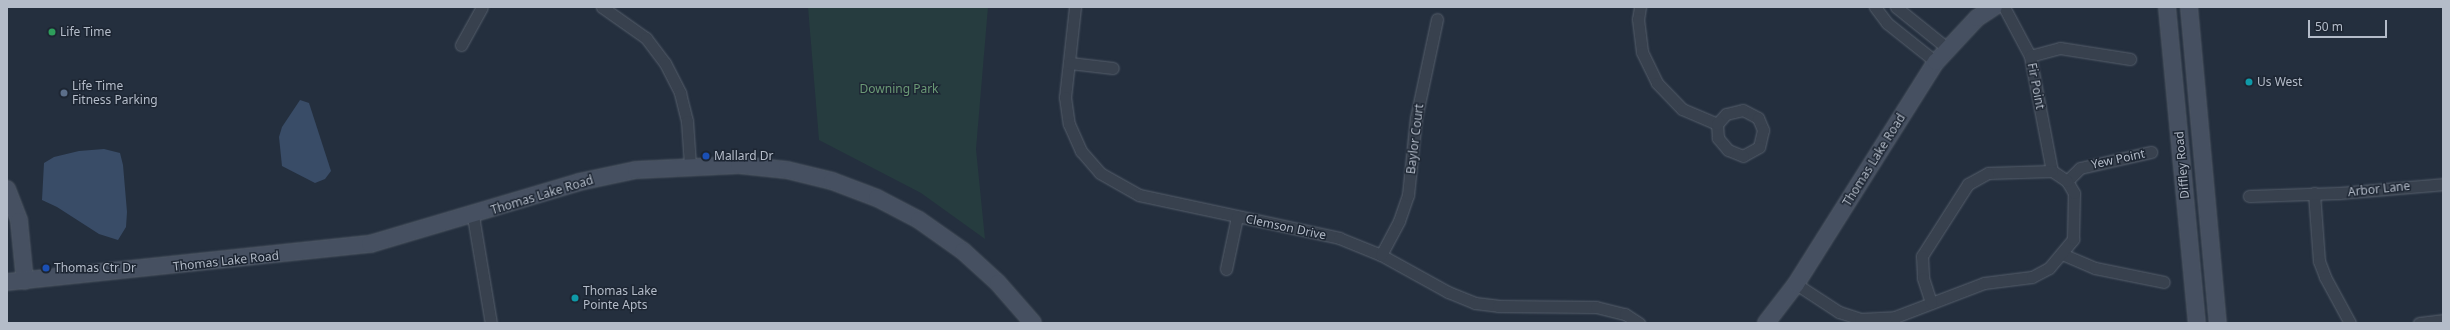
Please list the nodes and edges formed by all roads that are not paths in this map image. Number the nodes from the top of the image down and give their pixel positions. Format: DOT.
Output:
graph roads {
  1 [pos="482,7"];
  2 [pos="602,7"];
  3 [pos="1076,7"];
  4 [pos="1640,7"];
  5 [pos="1875,7"];
  6 [pos="1896,7"];
  7 [pos="1994,7"];
  8 [pos="2004,7"];
  9 [pos="2167,7"];
  10 [pos="2190,7"];
  11 [pos="1437,19"];
  12 [pos="461,44"];
  13 [pos="1948,48"];
  14 [pos="2030,56"];
  15 [pos="2130,59"];
  16 [pos="1936,62"];
  17 [pos="1070,63"];
  18 [pos="1113,68"];
  19 [pos="1716,124"];
  20 [pos="2151,152"];
  21 [pos="690,165"];
  22 [pos="2052,171"];
  23 [pos="2067,181"];
  24 [pos="2443,184"];
  25 [pos="7,188"];
  26 [pos="2314,193"];
  27 [pos="2249,196"];
  28 [pos="473,216"];
  29 [pos="1237,217"];
  30 [pos="2062,254"];
  31 [pos="1381,255"];
  32 [pos="1226,269"];
  33 [pos="25,281"];
  34 [pos="7,282"];
  35 [pos="2164,282"];
  36 [pos="1796,284"];
  37 [pos="1932,303"];
  38 [pos="2443,320"];
  39 [pos="491,323"];
  40 [pos="1033,323"];
  41 [pos="1639,323"];
  42 [pos="1766,323"];
  43 [pos="2197,323"];
  44 [pos="2218,323"];
  45 [pos="2350,323"];
  46 [pos="2419,323"];
  1 -- 12 [label="street"];
  2 -- 21 [label="street"];
  3 -- 17 [label="street, Clemson Drive"];
  4 -- 19 [label="street"];
  5 -- 16 [label="street"];
  6 -- 13 [label="street"];
  7 -- 13 [label="street, Thomas Lake Road"];
  8 -- 14 [label="street, Fir Point"];
  9 -- 43 [label="street, Diffley Road"];
  10 -- 44 [label="street, Diffley Road"];
  11 -- 31 [label="street, Baylor Court"];
  13 -- 16 [label="street, Thomas Lake Road"];
  14 -- 15 [label="street"];
  14 -- 22 [label="street, Fir Point"];
  16 -- 36 [label="street, Thomas Lake Road"];
  17 -- 18 [label="street"];
  17 -- 29 [label="street, Clemson Drive"];
  19 -- 19 [label="street"];
  20 -- 23 [label="street, Yew Point"];
  21 -- 28 [label="street, Thomas Lake Road"];
  21 -- 40 [label="street, Thomas Lake Road"];
  22 -- 23 [label="street"];
  22 -- 37 [label="street"];
  23 -- 30 [label="street"];
  24 -- 26 [label="street, Arbor Lane"];
  25 -- 33 [label="street"];
  26 -- 27 [label="street, Arbor Lane"];
  26 -- 45 [label="street"];
  28 -- 33 [label="street, Thomas Lake Road"];
  28 -- 39 [label="street"];
  29 -- 31 [label="street, Clemson Drive"];
  29 -- 32 [label="street"];
  30 -- 35 [label="street"];
  30 -- 37 [label="street"];
  31 -- 41 [label="street, Clemson Drive"];
  33 -- 34 [label="street, Thomas Lake Road"];
  36 -- 37 [label="street"];
  36 -- 42 [label="street, Thomas Lake Road"];
  38 -- 46 [label="street"];
}
